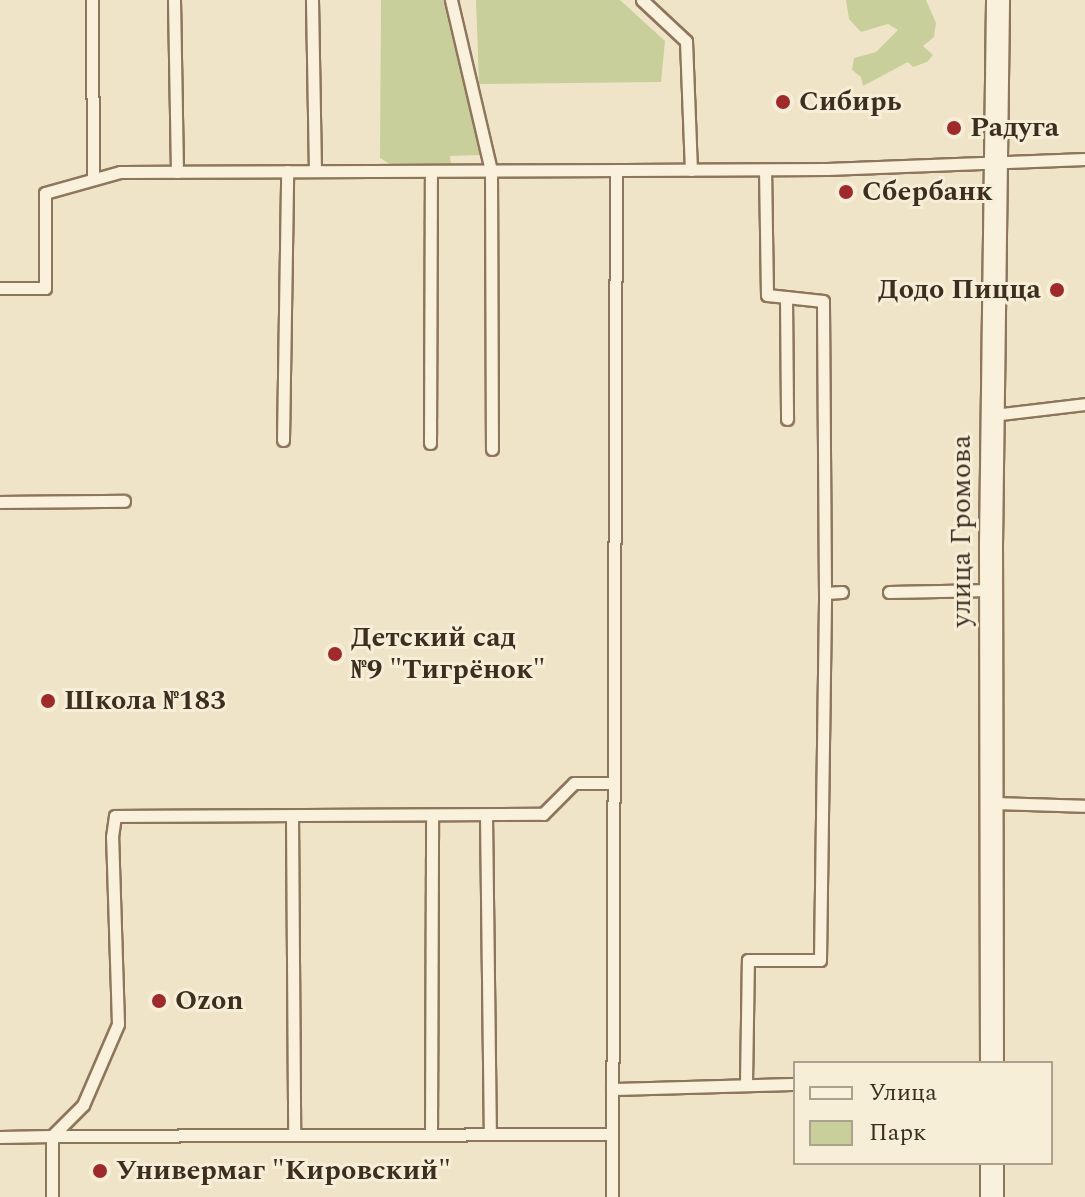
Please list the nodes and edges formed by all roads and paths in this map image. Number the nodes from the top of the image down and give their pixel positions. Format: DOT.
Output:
graph roads {
  1 [pos="92,0"];
  2 [pos="174,0"];
  3 [pos="312,0"];
  4 [pos="451,0"];
  5 [pos="642,0"];
  6 [pos="998,0"];
  7 [pos="1085,159"];
  8 [pos="995,163"];
  9 [pos="616,170"];
  10 [pos="691,170"];
  11 [pos="765,170"];
  12 [pos="287,171"];
  13 [pos="315,171"];
  14 [pos="431,171"];
  15 [pos="491,171"];
  16 [pos="177,172"];
  17 [pos="93,179"];
  18 [pos="0,288"];
  19 [pos="786,297"];
  20 [pos="1085,404"];
  21 [pos="993,415"];
  22 [pos="787,419"];
  23 [pos="283,440"];
  24 [pos="430,443"];
  25 [pos="492,449"];
  26 [pos="124,501"];
  27 [pos="0,502"];
  28 [pos="991,590"];
  29 [pos="842,592"];
  30 [pos="889,592"];
  31 [pos="825,593"];
  32 [pos="613,783"];
  33 [pos="992,803"];
  34 [pos="1085,806"];
  35 [pos="432,815"];
  36 [pos="486,815"];
  37 [pos="292,816"];
  38 [pos="992,1061"];
  39 [pos="746,1083"];
  40 [pos="793,1084"];
  41 [pos="612,1089"];
  42 [pos="490,1134"];
  43 [pos="612,1134"];
  44 [pos="294,1135"];
  45 [pos="431,1135"];
  46 [pos="52,1136"];
  47 [pos="0,1137"];
  48 [pos="992,1165"];
  49 [pos="52,1197"];
  50 [pos="612,1197"];
  51 [pos="992,1197"];
  1 -- 17 [label="lane"];
  2 -- 16 [label="lane"];
  3 -- 13 [label="lane"];
  4 -- 15 [label="lane"];
  5 -- 10 [label="lane"];
  6 -- 8 [label="street, улица Громова"];
  7 -- 8 [label="lane"];
  8 -- 11 [label="lane"];
  8 -- 21 [label="street, улица Громова"];
  9 -- 10 [label="lane"];
  9 -- 15 [label="lane"];
  9 -- 32 [label="lane"];
  10 -- 11 [label="lane"];
  11 -- 19 [label="lane"];
  12 -- 13 [label="lane"];
  12 -- 16 [label="lane"];
  12 -- 23 [label="lane"];
  13 -- 14 [label="lane"];
  14 -- 15 [label="lane"];
  14 -- 24 [label="lane"];
  15 -- 25 [label="lane"];
  16 -- 17 [label="lane"];
  17 -- 18 [label="lane"];
  19 -- 22 [label="lane"];
  19 -- 31 [label="lane"];
  20 -- 21 [label="lane"];
  21 -- 28 [label="street, улица Громова"];
  26 -- 27 [label="lane"];
  28 -- 30 [label="lane"];
  28 -- 33 [label="street, улица Громова"];
  29 -- 31 [label="lane"];
  31 -- 39 [label="lane"];
  32 -- 36 [label="lane"];
  32 -- 41 [label="lane"];
  33 -- 34 [label="lane"];
  33 -- 38 [label="street, улица Громова"];
  35 -- 36 [label="lane"];
  35 -- 37 [label="lane"];
  35 -- 45 [label="lane"];
  36 -- 42 [label="lane"];
  37 -- 44 [label="lane"];
  37 -- 46 [label="lane"];
  39 -- 40 [label="lane"];
  39 -- 41 [label="lane"];
  41 -- 43 [label="lane"];
  42 -- 43 [label="lane"];
  42 -- 45 [label="lane"];
  43 -- 50 [label="lane"];
  44 -- 45 [label="lane"];
  44 -- 46 [label="lane"];
  46 -- 47 [label="lane"];
  46 -- 49 [label="lane"];
  48 -- 51 [label="street"];
}
